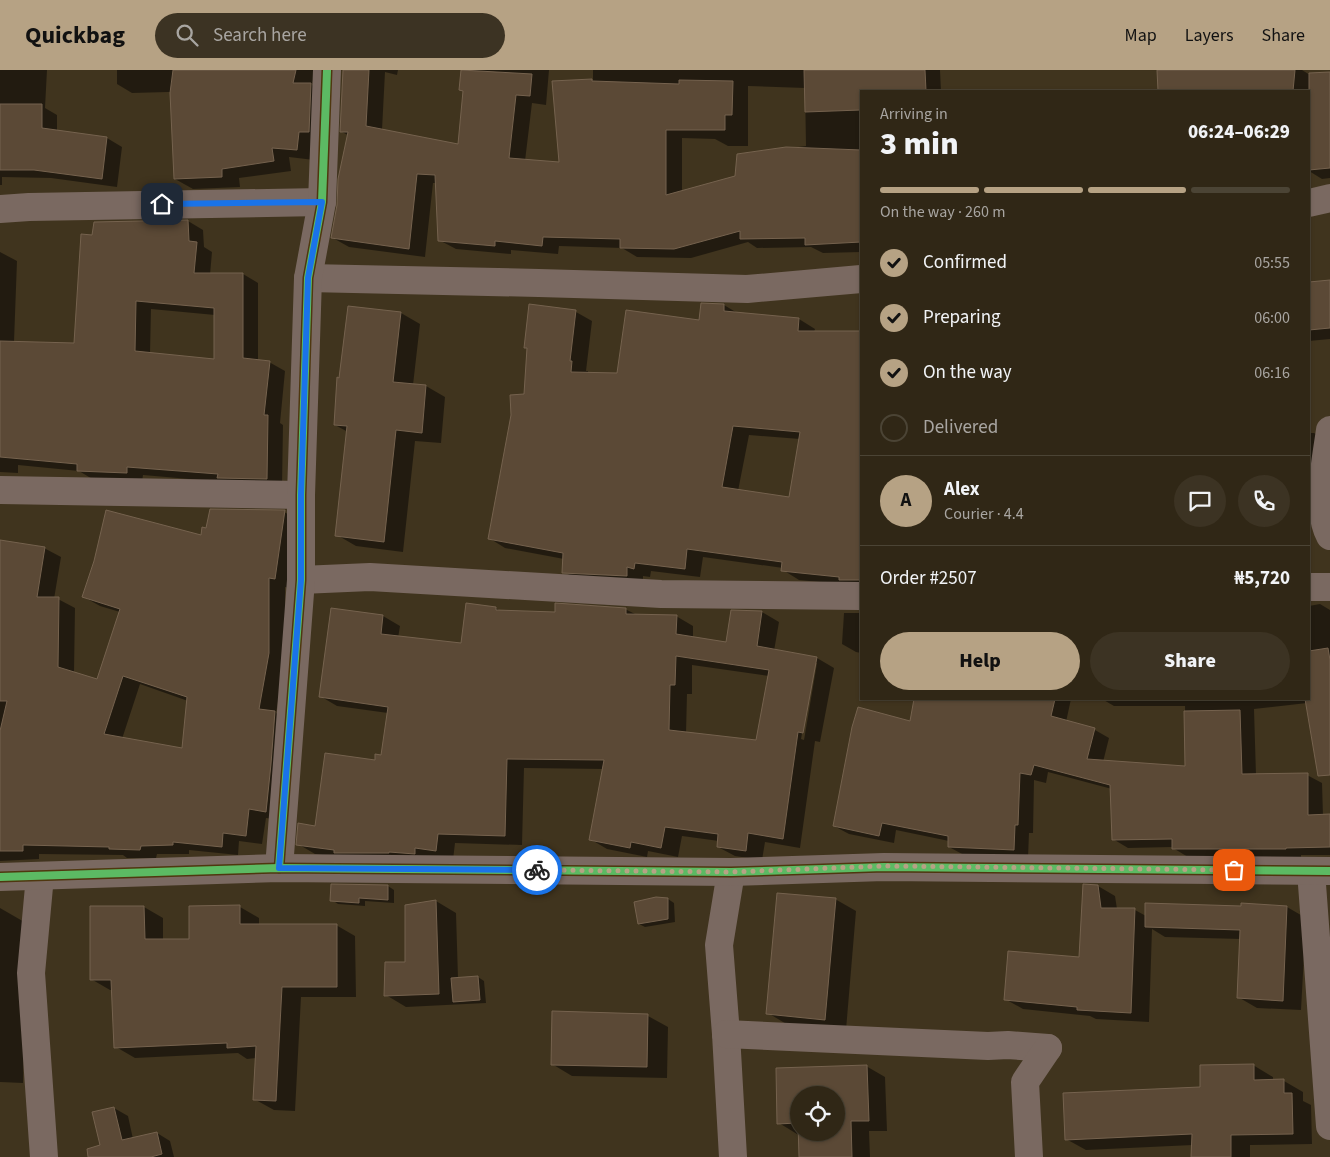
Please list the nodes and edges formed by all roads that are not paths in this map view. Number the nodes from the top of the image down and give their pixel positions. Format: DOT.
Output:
graph roads {
  1 [pos="327,70"];
  2 [pos="1330,198"];
  3 [pos="322,202"];
  4 [pos="1310,203"];
  5 [pos="0,209"];
  6 [pos="308,278"];
  7 [pos="860,279"];
  8 [pos="1330,430"];
  9 [pos="0,490"];
  10 [pos="301,495"];
  11 [pos="1330,536"];
  12 [pos="301,580"];
  13 [pos="1310,587"];
  14 [pos="1330,587"];
  15 [pos="860,596"];
  16 [pos="279,868"];
  17 [pos="1321,871"];
  18 [pos="731,872"];
  19 [pos="40,876"];
  20 [pos="0,877"];
  21 [pos="726,1034"];
  22 [pos="1330,1126"];
  23 [pos="44,1157"];
  24 [pos="733,1157"];
  25 [pos="1030,1157"];
  1 -- 3 [label="street"];
  2 -- 4 [label="street"];
  3 -- 5 [label="street"];
  3 -- 6 [label="street"];
  6 -- 7 [label="street"];
  6 -- 10 [label="street"];
  8 -- 11 [label="street"];
  9 -- 10 [label="street"];
  10 -- 12 [label="street"];
  12 -- 15 [label="street"];
  12 -- 16 [label="street"];
  13 -- 14 [label="street"];
  16 -- 18 [label="street"];
  16 -- 19 [label="street"];
  17 -- 18 [label="street"];
  17 -- 22 [label="street"];
  18 -- 21 [label="street"];
  19 -- 20 [label="street"];
  19 -- 23 [label="street"];
  21 -- 24 [label="street"];
  21 -- 25 [label="street"];
}
